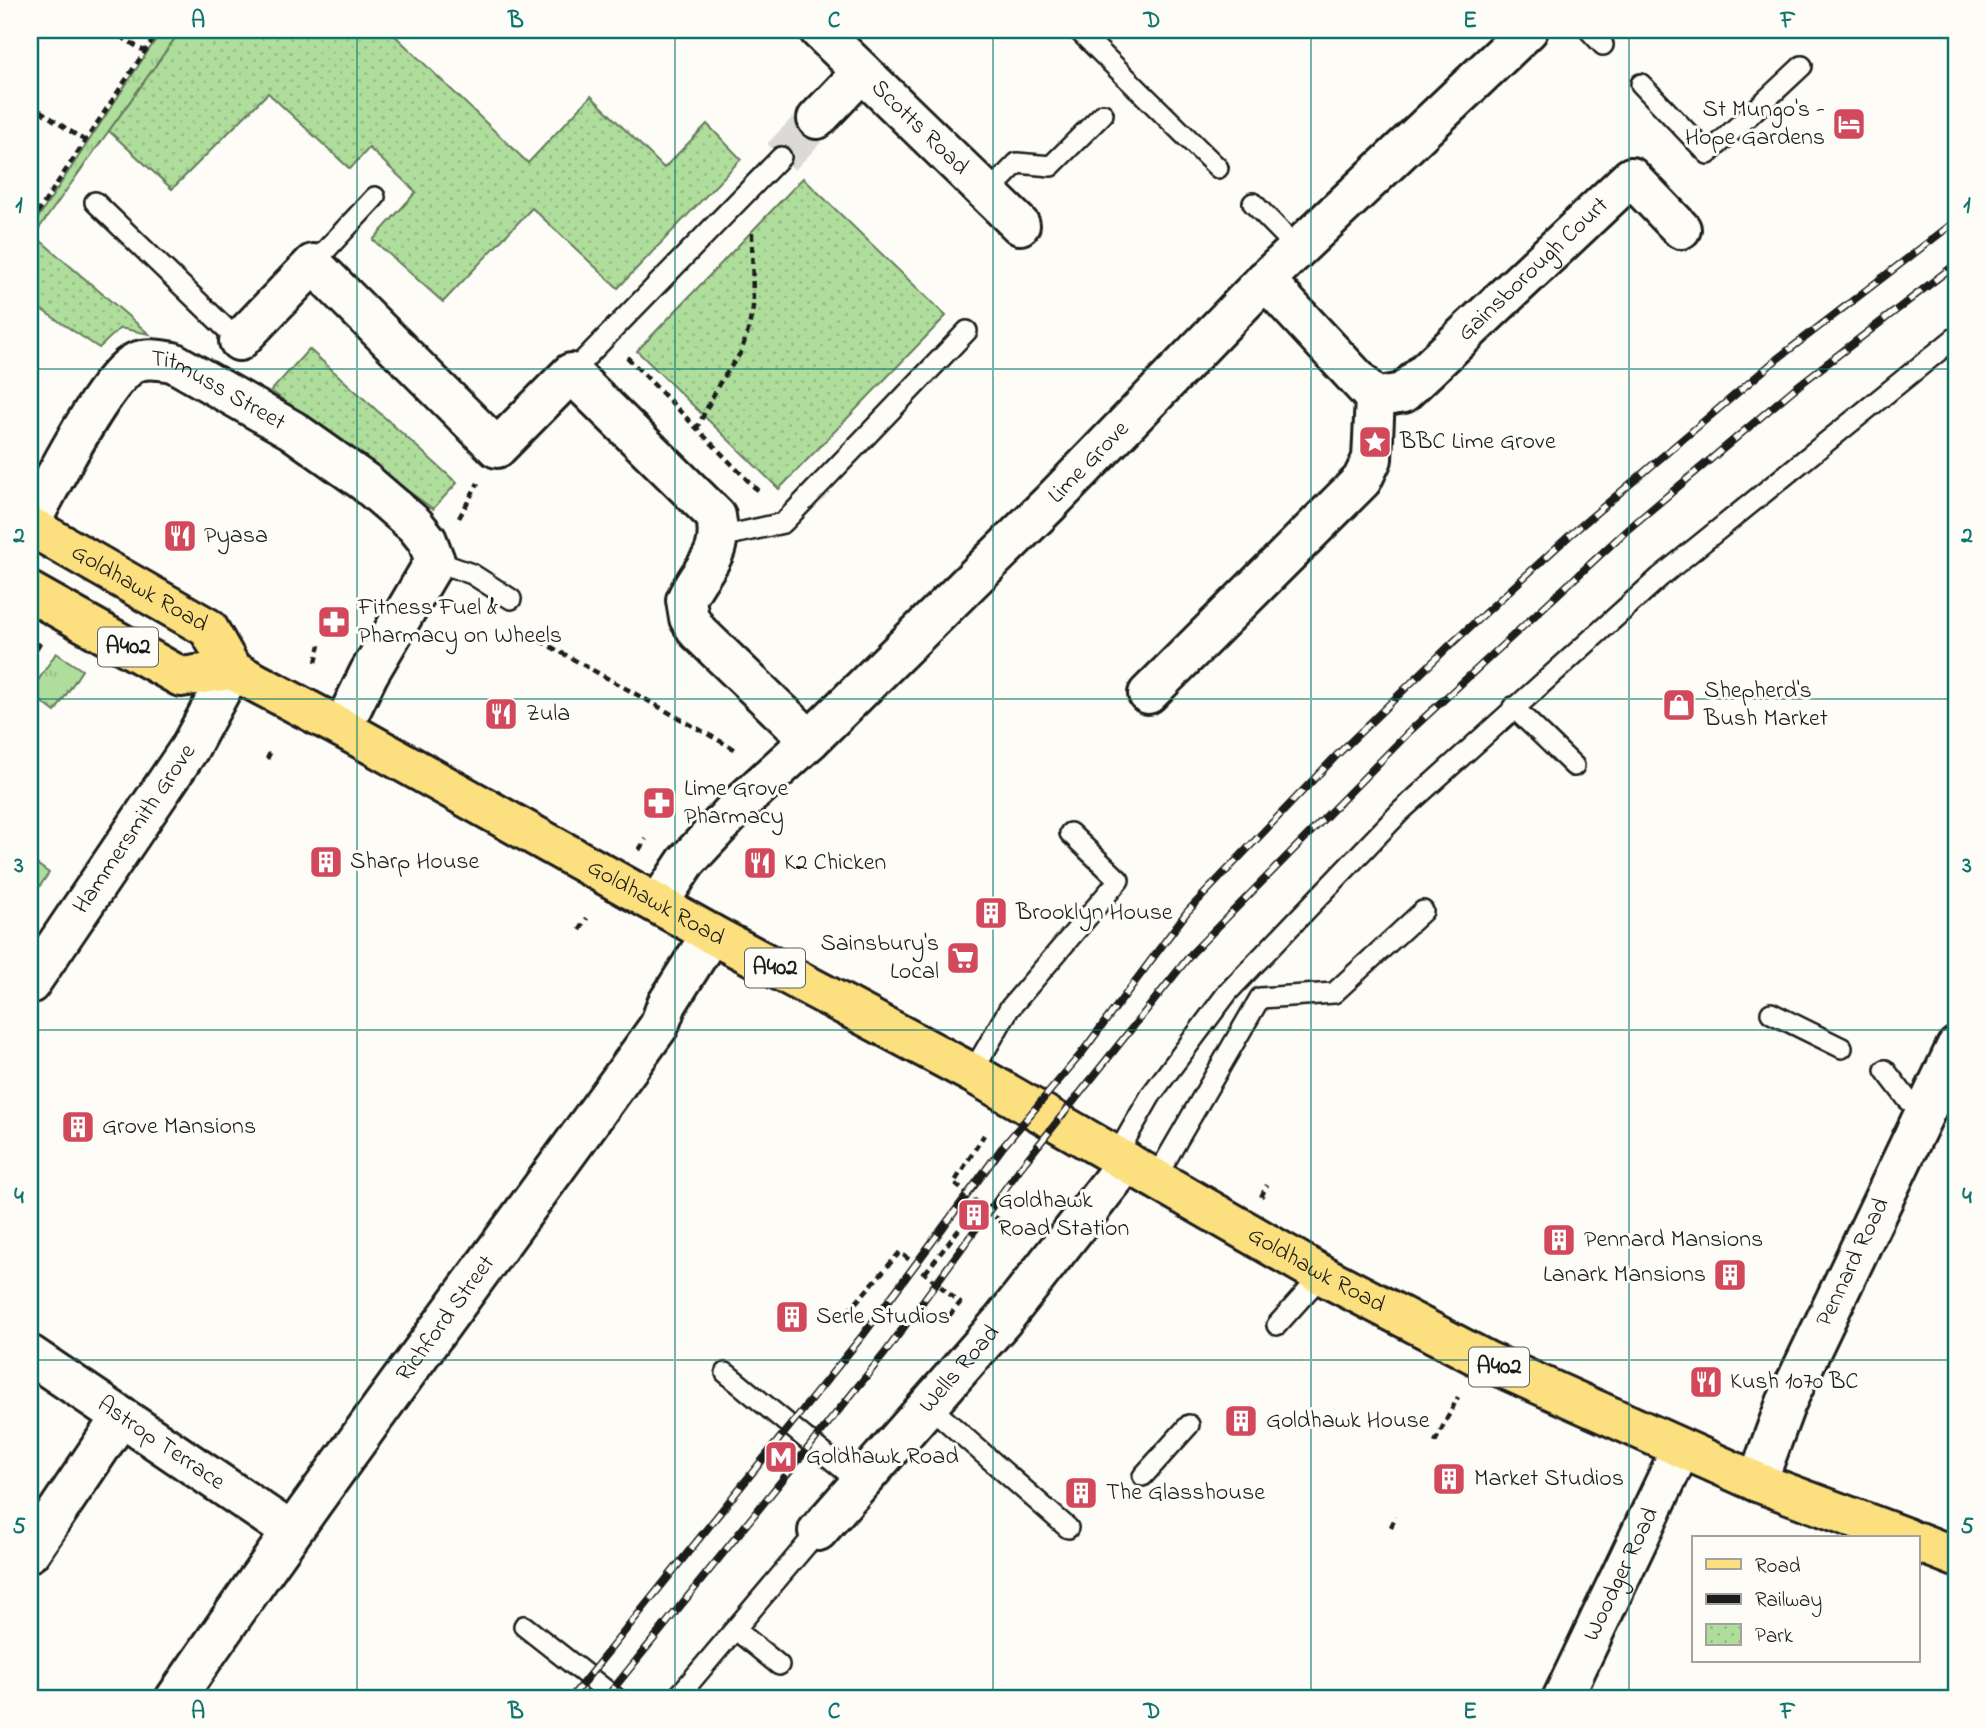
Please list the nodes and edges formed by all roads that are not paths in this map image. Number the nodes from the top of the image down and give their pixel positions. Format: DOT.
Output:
graph roads {
  1 [pos="819,30"];
  2 [pos="1078,30"];
  3 [pos="1528,30"];
  4 [pos="1589,30"];
  5 [pos="1604,45"];
  6 [pos="1802,66"];
  7 [pos="862,72"];
  8 [pos="1641,84"];
  9 [pos="1102,114"];
  10 [pos="817,119"];
  11 [pos="781,157"];
  12 [pos="1218,167"];
  13 [pos="988,193"];
  14 [pos="375,197"];
  15 [pos="95,202"];
  16 [pos="1253,203"];
  17 [pos="1020,225"];
  18 [pos="1681,229"];
  19 [pos="1297,248"];
  20 [pos="313,264"];
  21 [pos="1265,280"];
  22 [pos="967,331"];
  23 [pos="1956,337"];
  24 [pos="239,341"];
  25 [pos="571,373"];
  26 [pos="1376,398"];
  27 [pos="30,524"];
  28 [pos="720,537"];
  29 [pos="431,551"];
  30 [pos="30,592"];
  31 [pos="511,599"];
  32 [pos="232,670"];
  33 [pos="1148,694"];
  34 [pos="1513,707"];
  35 [pos="342,727"];
  36 [pos="810,740"];
  37 [pos="1574,766"];
  38 [pos="1070,833"];
  39 [pos="658,904"];
  40 [pos="1423,911"];
  41 [pos="711,934"];
  42 [pos="30,984"];
  43 [pos="1771,1013"];
  44 [pos="1842,1048"];
  45 [pos="1956,1048"];
  46 [pos="1885,1070"];
  47 [pos="972,1073"];
  48 [pos="1927,1111"];
  49 [pos="1133,1166"];
  50 [pos="1322,1275"];
  51 [pos="1277,1325"];
  52 [pos="30,1355"];
  53 [pos="726,1373"];
  54 [pos="928,1405"];
  55 [pos="121,1417"];
  56 [pos="1189,1424"];
  57 [pos="1681,1448"];
  58 [pos="1143,1476"];
  59 [pos="1757,1482"];
  60 [pos="860,1483"];
  61 [pos="1068,1528"];
  62 [pos="290,1531"];
  63 [pos="818,1531"];
  64 [pos="1902,1536"];
  65 [pos="1920,1543"];
  66 [pos="30,1552"];
  67 [pos="1956,1557"];
  68 [pos="524,1626"];
  69 [pos="736,1630"];
  70 [pos="779,1665"];
  71 [pos="175,1699"];
  72 [pos="617,1699"];
  73 [pos="677,1699"];
  74 [pos="1562,1699"];
  1 -- 7 [label="street, Scotts Road"];
  2 -- 12 [label="lane"];
  3 -- 19 [label="street, Lime Grove"];
  4 -- 5 [label="lane"];
  6 -- 8 [label="lane"];
  7 -- 10 [label="street"];
  7 -- 13 [label="street, Scotts Road"];
  9 -- 13 [label="lane"];
  11 -- 25 [label="lane"];
  13 -- 17 [label="street, Scotts Road"];
  14 -- 20 [label="lane"];
  15 -- 24 [label="lane"];
  16 -- 19 [label="lane"];
  18 -- 26 [label="street, Gainsborough Court"];
  19 -- 21 [label="street, Lime Grove"];
  20 -- 24 [label="street"];
  20 -- 25 [label="street"];
  21 -- 26 [label="street"];
  21 -- 36 [label="street, Lime Grove"];
  22 -- 28 [label="lane"];
  23 -- 34 [label="lane"];
  25 -- 28 [label="street"];
  26 -- 33 [label="street"];
  27 -- 29 [label="street, Titmuss Street"];
  27 -- 32 [label="main road, Goldhawk Road / A402"];
  28 -- 36 [label="street"];
  29 -- 31 [label="lane, Titmuss Street"];
  29 -- 35 [label="street"];
  30 -- 32 [label="main road, Goldhawk Road / A402"];
  32 -- 35 [label="main road, Goldhawk Road / A402"];
  32 -- 42 [label="street, Hammersmith Grove"];
  34 -- 37 [label="lane"];
  34 -- 49 [label="lane"];
  35 -- 39 [label="main road, Goldhawk Road / A402"];
  36 -- 39 [label="street, Lime Grove"];
  38 -- 47 [label="lane"];
  39 -- 41 [label="main road, Goldhawk Road / A402"];
  40 -- 49 [label="lane"];
  41 -- 47 [label="main road, Goldhawk Road / A402"];
  41 -- 62 [label="street, Richford Street"];
  43 -- 44 [label="lane"];
  45 -- 48 [label="street, Pennard Road"];
  46 -- 48 [label="lane"];
  47 -- 49 [label="main road, Goldhawk Road / A402"];
  48 -- 59 [label="street, Pennard Road"];
  49 -- 50 [label="main road, Goldhawk Road / A402"];
  49 -- 54 [label="street, Wells Road"];
  50 -- 51 [label="lane"];
  50 -- 57 [label="main road, Goldhawk Road / A402"];
  52 -- 55 [label="street, Astrop Terrace"];
  53 -- 60 [label="lane"];
  54 -- 60 [label="street, Wells Road"];
  54 -- 61 [label="lane"];
  55 -- 62 [label="street, Astrop Terrace"];
  55 -- 66 [label="street"];
  56 -- 58 [label="lane"];
  57 -- 59 [label="main road, Goldhawk Road / A402"];
  57 -- 74 [label="street, Woodger Road"];
  59 -- 64 [label="main road, Goldhawk Road / A402"];
  60 -- 63 [label="street, Wells Road"];
  62 -- 71 [label="street, Richford Street"];
  63 -- 69 [label="lane, Wells Road"];
  65 -- 67 [label="main road"];
  68 -- 72 [label="lane"];
  69 -- 70 [label="lane"];
  69 -- 73 [label="lane, Wells Road"];
}
